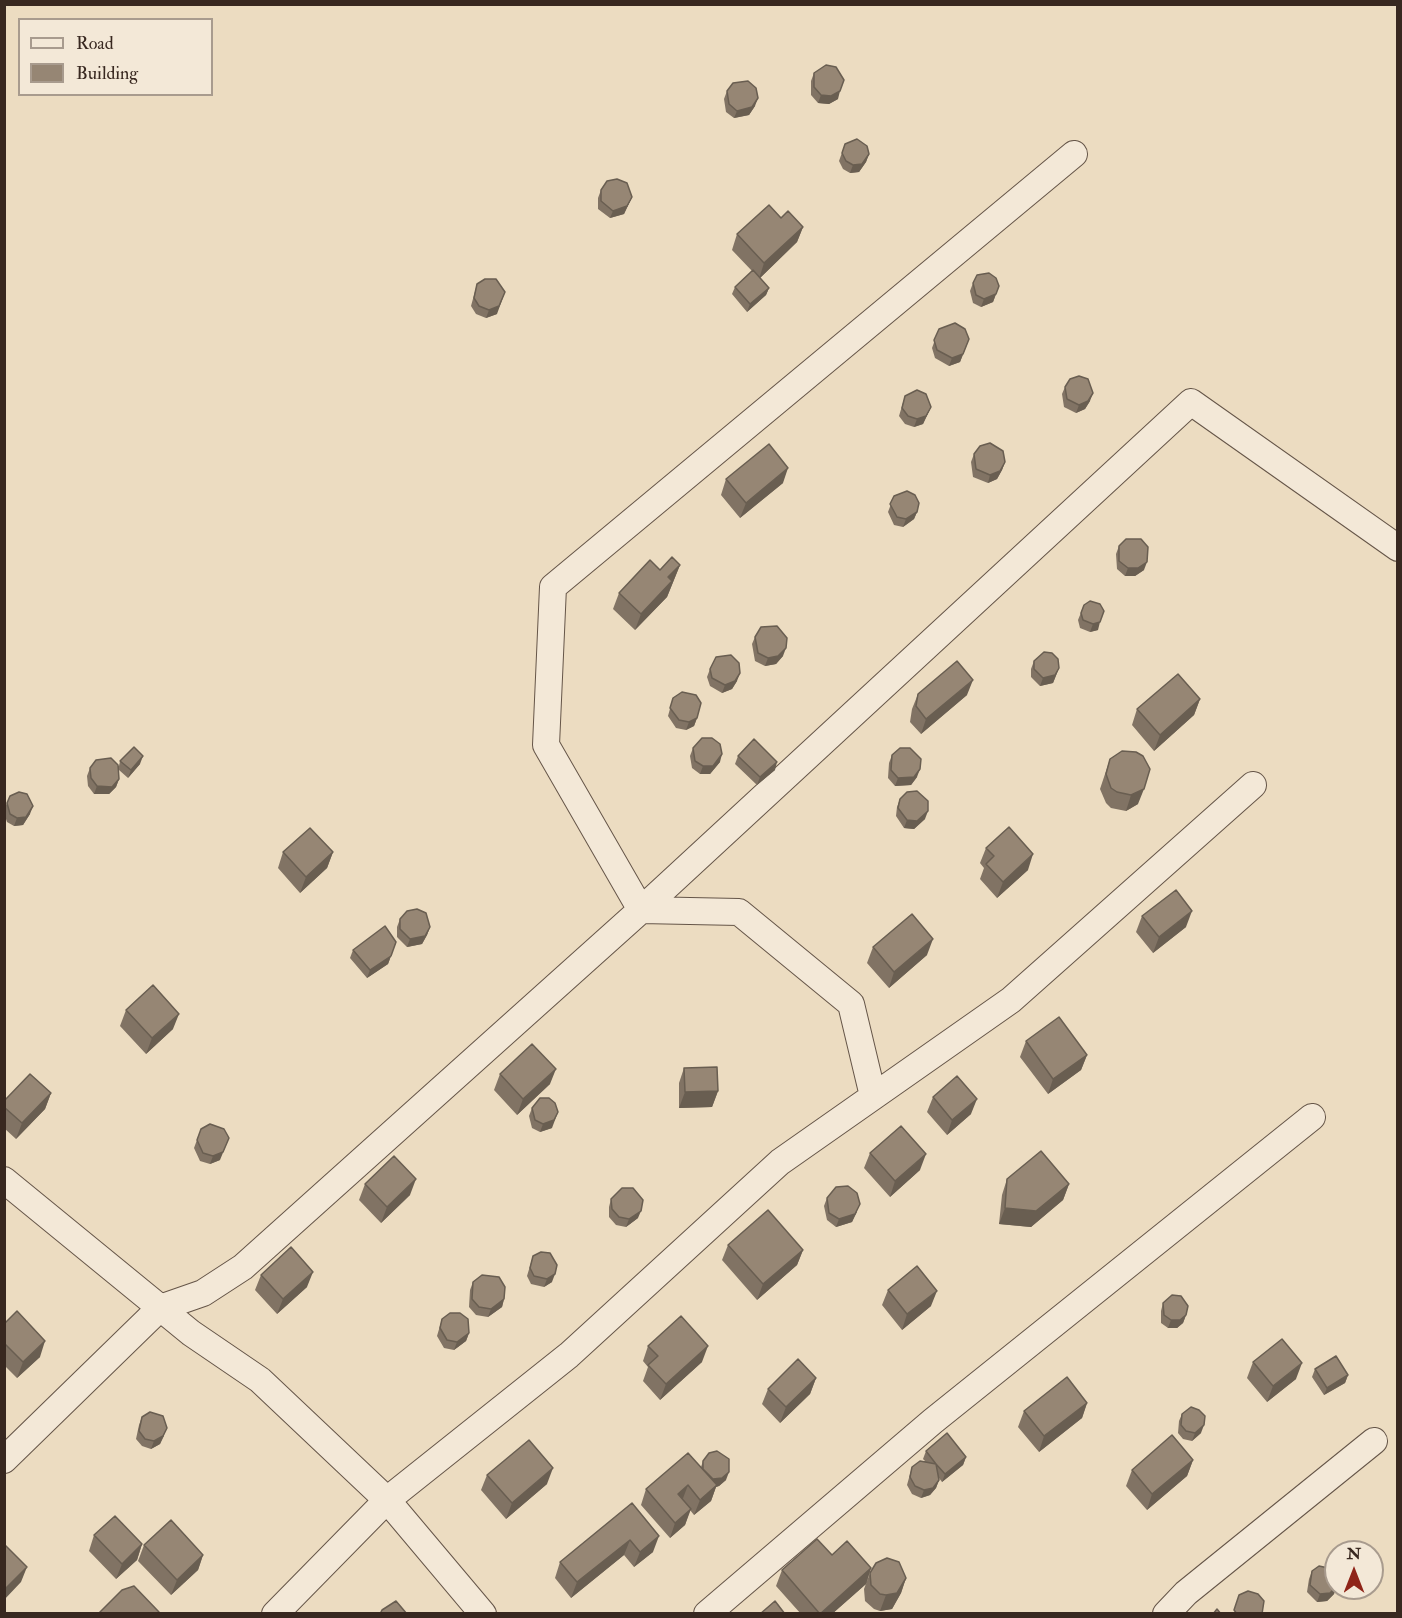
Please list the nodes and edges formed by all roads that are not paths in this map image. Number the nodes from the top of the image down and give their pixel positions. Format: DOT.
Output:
graph roads {
  1 [pos="1074,154"];
  2 [pos="1398,548"];
  3 [pos="1253,785"];
  4 [pos="641,910"];
  5 [pos="873,1096"];
  6 [pos="1312,1117"];
  7 [pos="4,1180"];
  8 [pos="160,1308"];
  9 [pos="1374,1441"];
  10 [pos="4,1460"];
  11 [pos="387,1500"];
  12 [pos="275,1614"];
  13 [pos="483,1614"];
  14 [pos="707,1614"];
  15 [pos="1166,1614"];
  1 -- 4 [label="street"];
  2 -- 4 [label="street"];
  3 -- 5 [label="street"];
  4 -- 5 [label="street"];
  4 -- 8 [label="street"];
  5 -- 11 [label="street"];
  6 -- 14 [label="street"];
  7 -- 8 [label="street"];
  8 -- 10 [label="street"];
  8 -- 11 [label="street"];
  9 -- 15 [label="street"];
  11 -- 12 [label="street"];
  11 -- 13 [label="street"];
}
